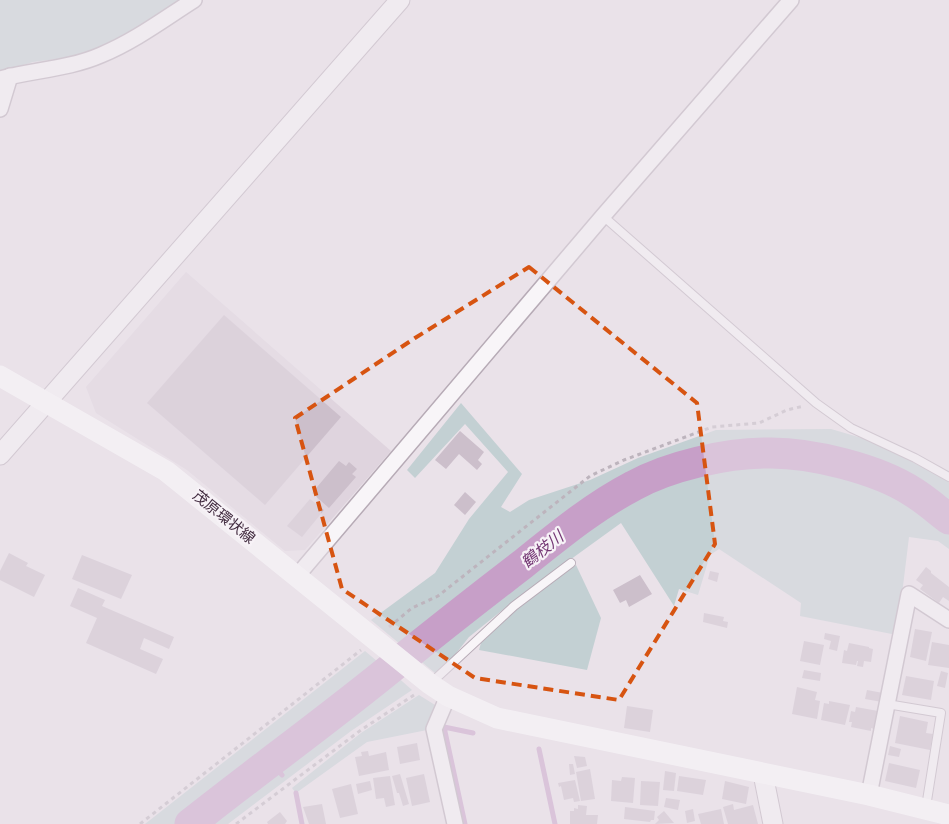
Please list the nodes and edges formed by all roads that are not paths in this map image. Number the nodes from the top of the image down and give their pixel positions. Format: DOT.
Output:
graph roads {
  1 [pos="194,0"];
  2 [pos="400,0"];
  3 [pos="791,0"];
  4 [pos="5,78"];
  5 [pos="0,109"];
  6 [pos="603,216"];
  7 [pos="0,376"];
  8 [pos="46,401"];
  9 [pos="0,455"];
  10 [pos="949,477"];
  11 [pos="572,563"];
  12 [pos="297,576"];
  13 [pos="949,620"];
  14 [pos="425,687"];
  15 [pos="448,696"];
  16 [pos="888,704"];
  17 [pos="763,774"];
  18 [pos="869,795"];
  19 [pos="926,809"];
  20 [pos="949,815"];
  21 [pos="455,824"];
  22 [pos="773,824"];
  1 -- 4 [label="street"];
  2 -- 8 [label="street"];
  3 -- 6 [label="street"];
  4 -- 5 [label="street"];
  6 -- 10 [label="lane"];
  6 -- 12 [label="street"];
  7 -- 8 [label="main road, 茂原環状線"];
  8 -- 9 [label="street"];
  8 -- 12 [label="main road, 茂原環状線"];
  11 -- 14 [label="lane"];
  12 -- 14 [label="main road, 茂原環状線"];
  13 -- 16 [label="street"];
  14 -- 15 [label="main road, 茂原環状線"];
  15 -- 17 [label="main road, 茂原環状線"];
  15 -- 21 [label="street"];
  16 -- 18 [label="street"];
  16 -- 19 [label="lane"];
  17 -- 18 [label="main road, 茂原環状線"];
  17 -- 22 [label="street"];
  18 -- 19 [label="main road, 茂原環状線"];
  19 -- 20 [label="main road, 茂原環状線"];
}
